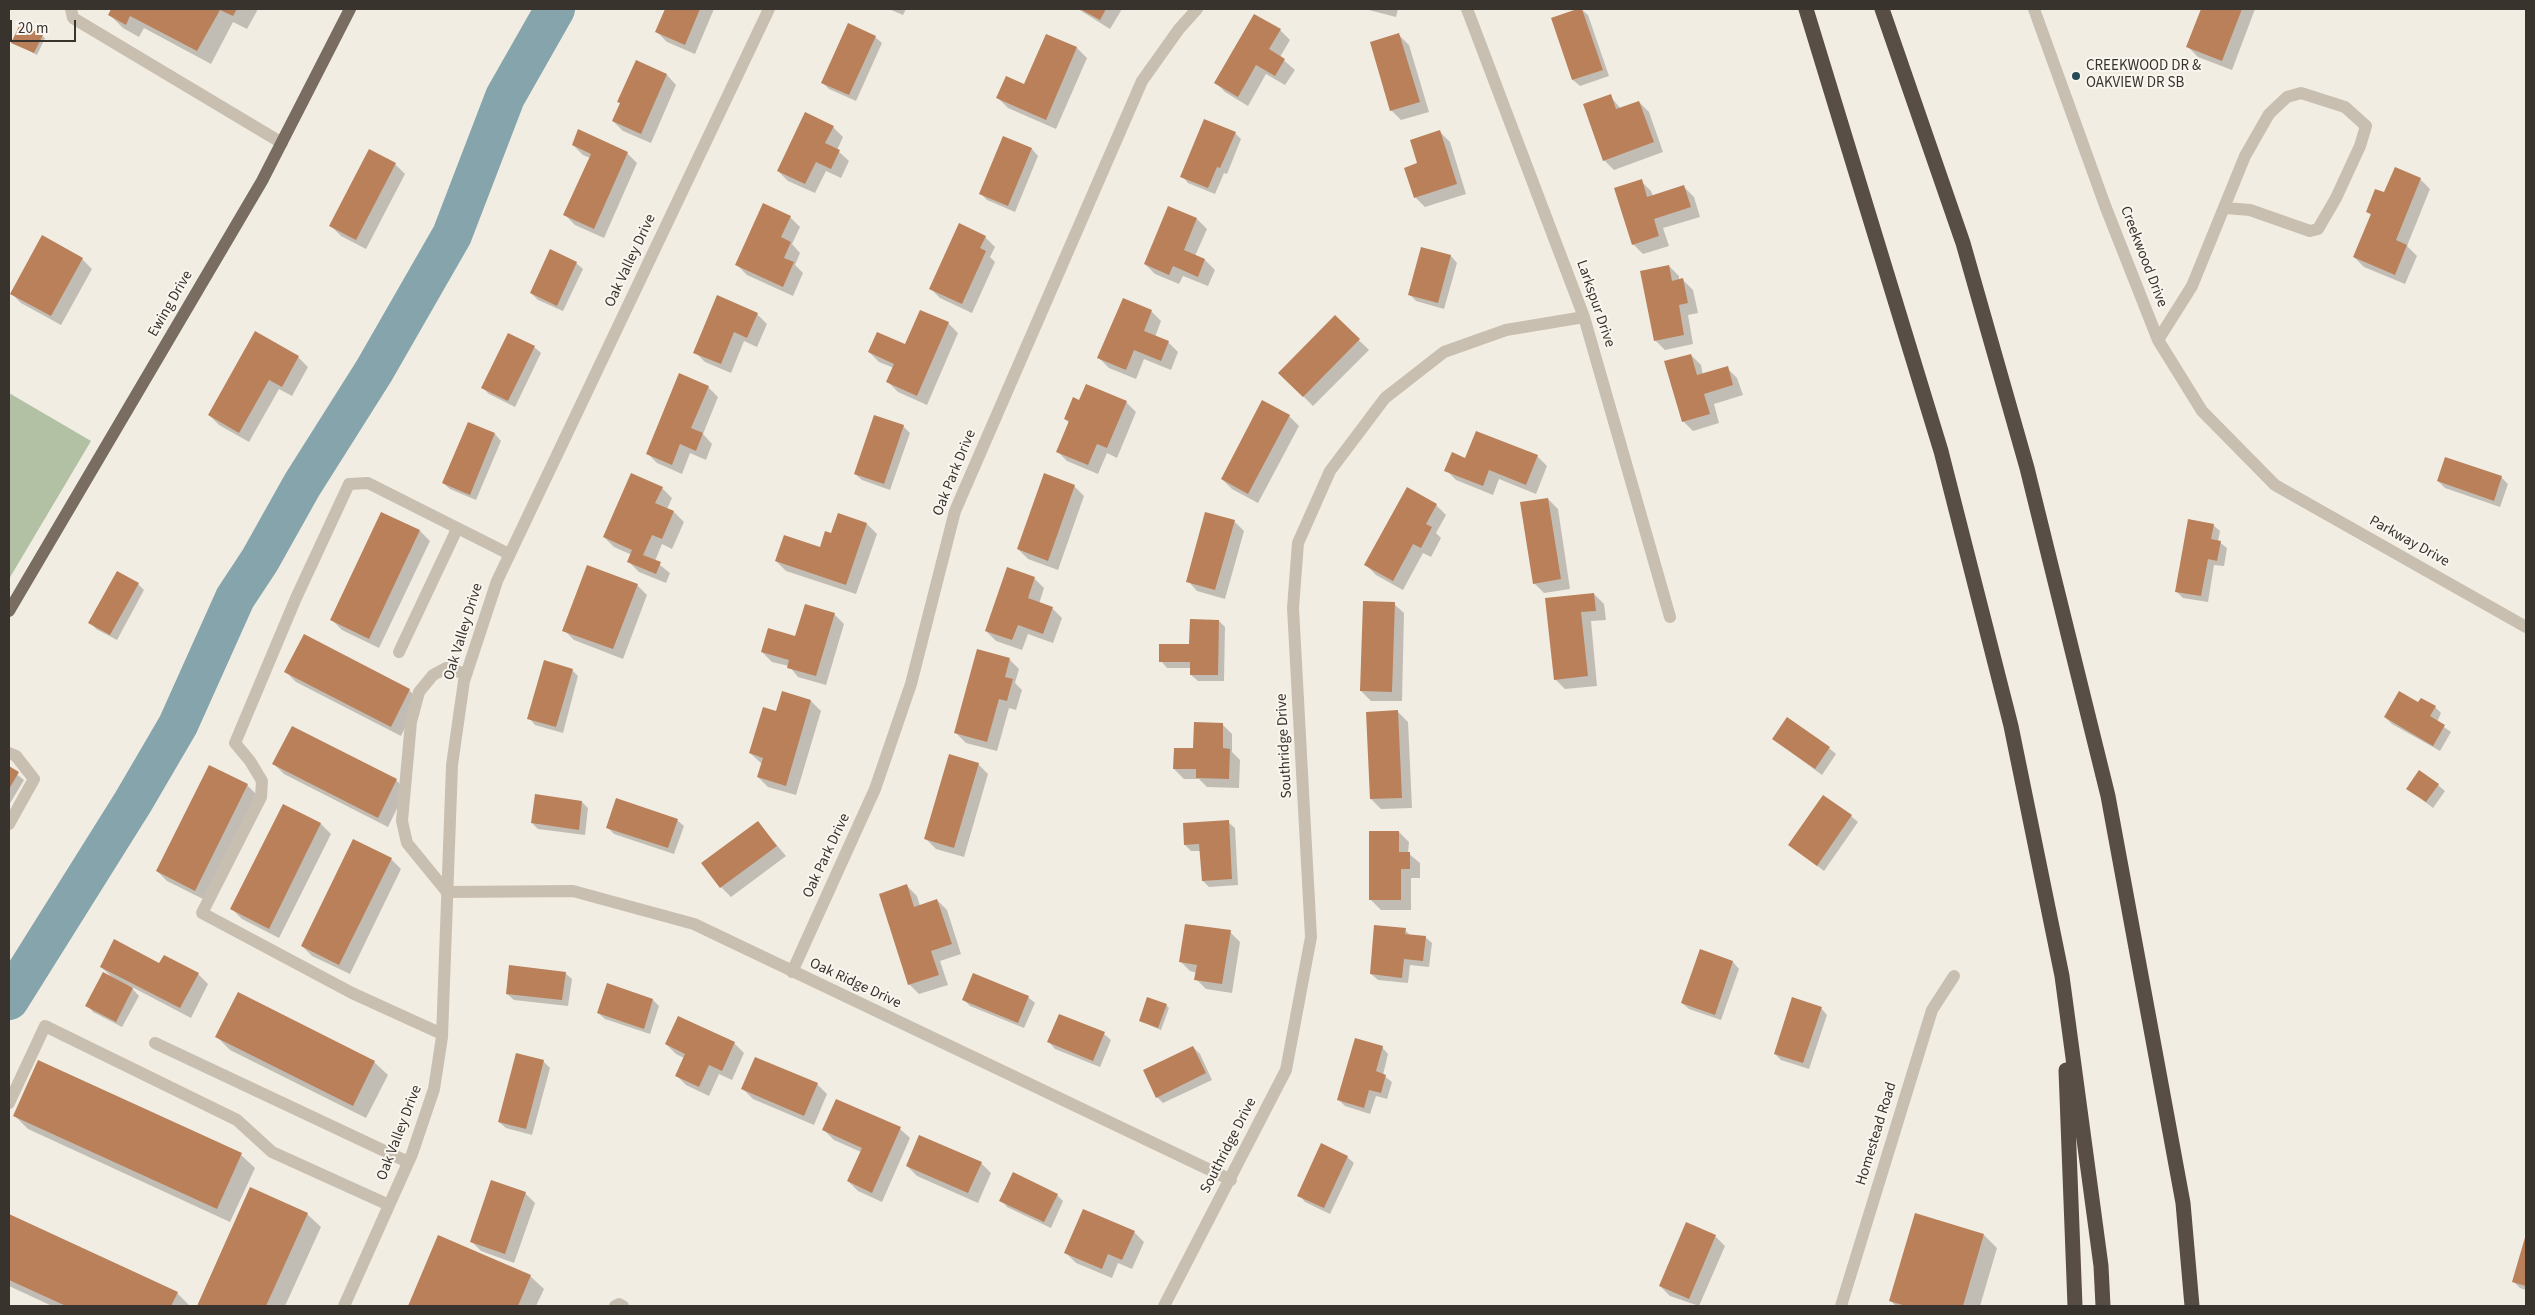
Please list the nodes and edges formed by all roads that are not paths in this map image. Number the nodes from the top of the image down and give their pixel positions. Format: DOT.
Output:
graph roads {
  1 [pos="71,9"];
  2 [pos="350,9"];
  3 [pos="769,9"];
  4 [pos="1197,9"];
  5 [pos="1467,9"];
  6 [pos="1806,9"];
  7 [pos="1882,9"];
  8 [pos="2034,9"];
  9 [pos="282,143"];
  10 [pos="2226,208"];
  11 [pos="1584,317"];
  12 [pos="2158,340"];
  13 [pos="2275,485"];
  14 [pos="457,529"];
  15 [pos="509,554"];
  16 [pos="9,611"];
  17 [pos="1670,617"];
  18 [pos="2526,627"];
  19 [pos="399,652"];
  20 [pos="466,674"];
  21 [pos="9,753"];
  22 [pos="9,824"];
  23 [pos="447,892"];
  24 [pos="792,972"];
  25 [pos="1954,976"];
  26 [pos="2062,976"];
  27 [pos="442,1034"];
  28 [pos="155,1043"];
  29 [pos="9,1103"];
  30 [pos="408,1162"];
  31 [pos="1231,1180"];
  32 [pos="389,1205"];
  33 [pos="344,1306"];
  34 [pos="615,1306"];
  35 [pos="623,1306"];
  36 [pos="1164,1306"];
  37 [pos="1842,1306"];
  38 [pos="2075,1306"];
  39 [pos="2104,1306"];
  40 [pos="2192,1306"];
  1 -- 9 [label="street"];
  2 -- 9 [label="main road, Ewing Drive"];
  3 -- 15 [label="street, Oak Valley Drive"];
  4 -- 24 [label="street, Oak Park Drive"];
  5 -- 11 [label="street, Larkspur Drive"];
  6 -- 26 [label="highway"];
  7 -- 40 [label="highway"];
  8 -- 12 [label="street, Creekwood Drive"];
  9 -- 16 [label="main road, Ewing Drive"];
  10 -- 10 [label="street"];
  10 -- 12 [label="street"];
  11 -- 17 [label="street, Larkspur Drive"];
  11 -- 31 [label="street, Southridge Drive"];
  12 -- 13 [label="street, Creekwood Drive"];
  13 -- 18 [label="street, Parkway Drive"];
  14 -- 15 [label="street"];
  14 -- 19 [label="street"];
  14 -- 27 [label="street"];
  15 -- 20 [label="street, Oak Valley Drive"];
  20 -- 23 [label="street, Oak Valley Drive"];
  20 -- 23 [label="street"];
  21 -- 22 [label="street"];
  23 -- 24 [label="street, Oak Ridge Drive"];
  23 -- 27 [label="street, Oak Valley Drive"];
  24 -- 31 [label="street, Oak Ridge Drive"];
  25 -- 37 [label="street, Homestead Road"];
  26 -- 38 [label="highway"];
  26 -- 39 [label="highway"];
  27 -- 30 [label="street, Oak Valley Drive"];
  28 -- 30 [label="street"];
  29 -- 32 [label="street"];
  30 -- 32 [label="street, Oak Valley Drive"];
  31 -- 36 [label="street, Southridge Drive"];
  32 -- 33 [label="street, Oak Valley Drive"];
  34 -- 35 [label="street"];
}
